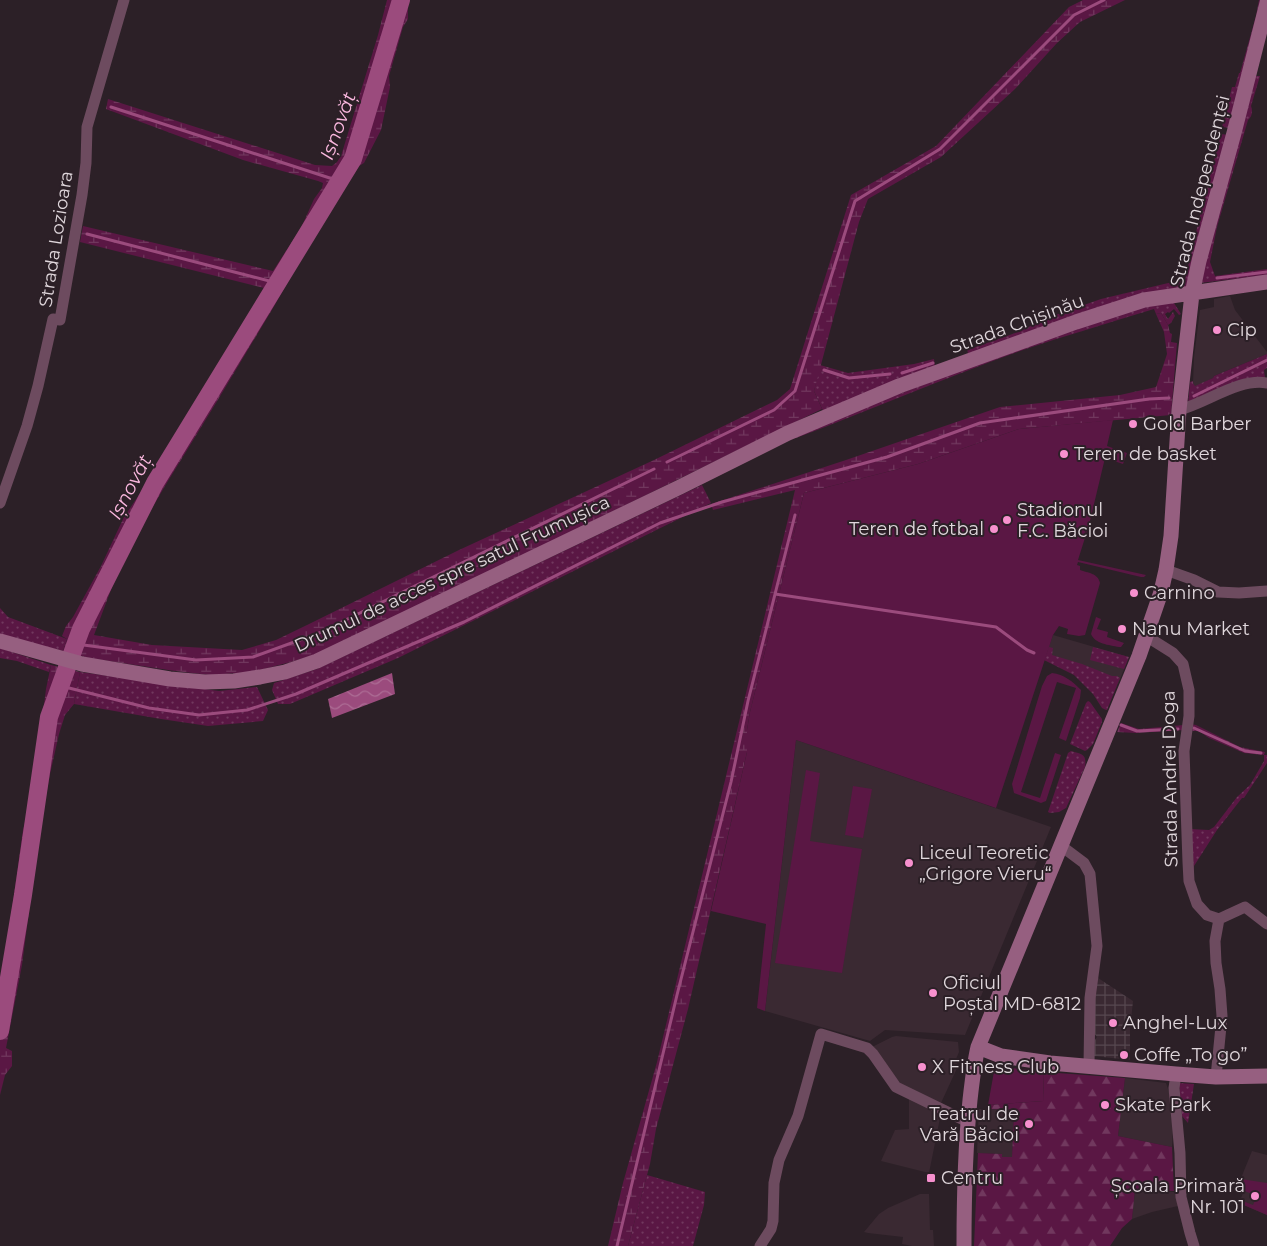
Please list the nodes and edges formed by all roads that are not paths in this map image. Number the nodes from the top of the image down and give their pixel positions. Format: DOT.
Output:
graph roads {
  1 [pos="124,0"];
  2 [pos="1267,3"];
  3 [pos="1267,282"];
  4 [pos="1192,294"];
  5 [pos="1267,383"];
  6 [pos="1179,410"];
  7 [pos="788,434"];
  8 [pos="0,503"];
  9 [pos="1166,570"];
  10 [pos="1267,591"];
  11 [pos="1146,636"];
  12 [pos="0,641"];
  13 [pos="1060,845"];
  14 [pos="1219,919"];
  15 [pos="1267,924"];
  16 [pos="978,1047"];
  17 [pos="1090,1066"];
  18 [pos="1176,1074"];
  19 [pos="1267,1076"];
  20 [pos="1216,1077"];
  21 [pos="968,1122"];
  22 [pos="760,1246"];
  23 [pos="964,1246"];
  24 [pos="1194,1246"];
  1 -- 8 [label="street, Strada Lozioara"];
  2 -- 4 [label="main road, Strada Independenței"];
  3 -- 4 [label="main road, Strada Chișinău"];
  4 -- 6 [label="main road, Strada Independenței"];
  4 -- 7 [label="main road, Strada Chișinău"];
  5 -- 6 [label="street"];
  6 -- 9 [label="main road, Strada Independenței"];
  7 -- 12 [label="main road, Drumul de acces spre satul Frumușica"];
  9 -- 10 [label="street"];
  9 -- 11 [label="main road, Strada Independenței"];
  11 -- 13 [label="main road, Strada Independenței"];
  11 -- 14 [label="street, Strada Andrei Doga"];
  13 -- 16 [label="main road, Strada Independenței"];
  13 -- 17 [label="street"];
  14 -- 15 [label="street"];
  14 -- 20 [label="street"];
  16 -- 17 [label="main road"];
  16 -- 21 [label="main road, Strada Independenței"];
  17 -- 18 [label="main road"];
  18 -- 20 [label="main road"];
  18 -- 24 [label="street"];
  19 -- 20 [label="main road"];
  21 -- 22 [label="street"];
  21 -- 23 [label="main road, Strada Independenței"];
}
